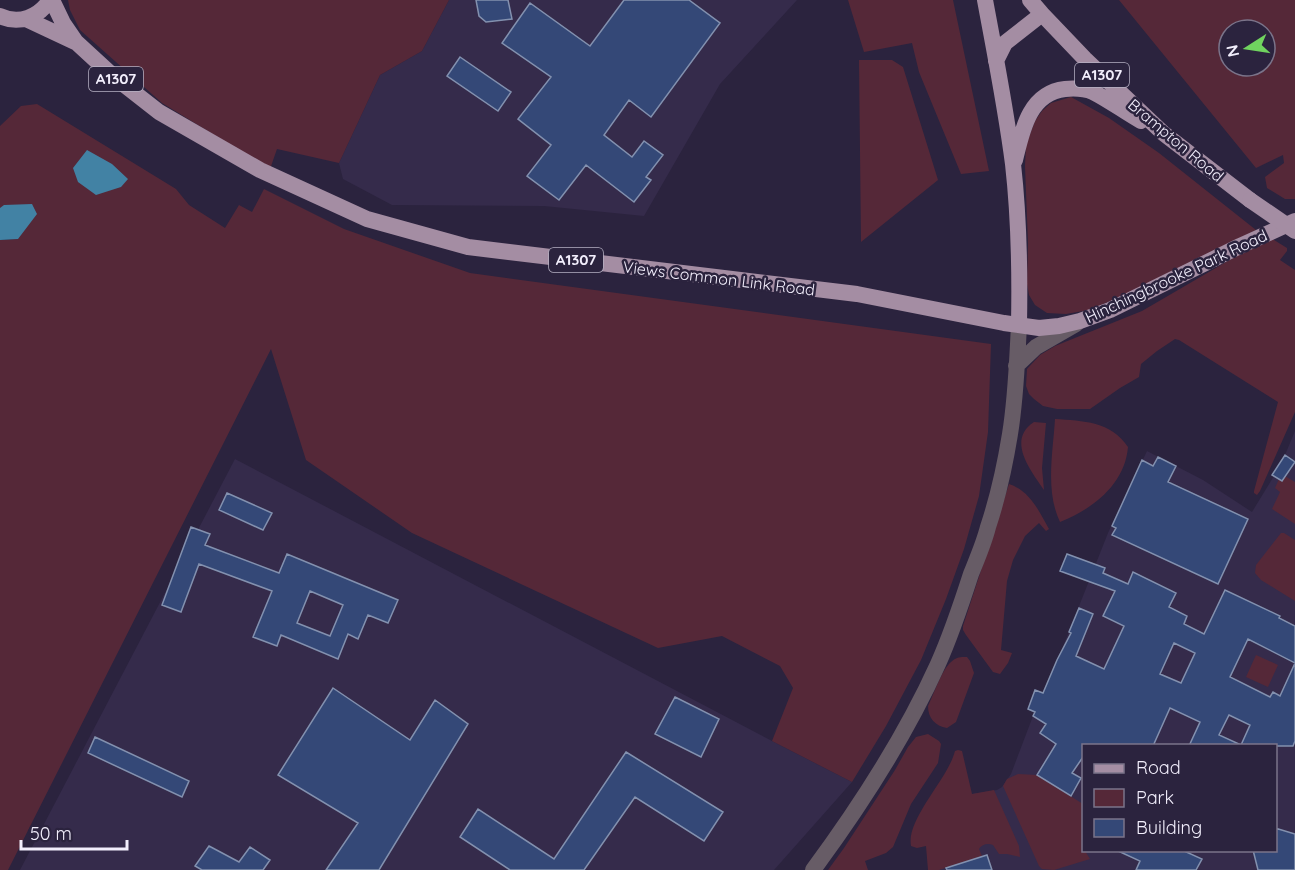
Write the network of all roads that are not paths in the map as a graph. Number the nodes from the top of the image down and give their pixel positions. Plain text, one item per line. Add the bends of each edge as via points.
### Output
1 (51, 0) edge
2 (985, 0) edge
3 (1030, 0) edge
4 (1042, 14) junction
5 (14, 18) edge
6 (0, 28) edge
7 (76, 42) junction
8 (996, 62) junction
9 (1162, 133) junction
10 (1013, 166) junction
11 (1295, 221) edge
12 (1295, 231) edge
13 (1080, 321) junction
14 (1019, 325) junction
15 (1016, 366) junction
16 (813, 870) edge

1 - 5 main road via 36,14
1 - 7 main road, Views Common Link Road / A1307
2 - 8 main road
3 - 4 main road, Brampton Road / A1307
4 - 8 main road via 1005,43
4 - 9 main road, Brampton Road / A1307
5 - 6 main road
5 - 7 main road, Views Common Link Road / A1307
7 - 14 main road, Views Common Link Road / A1307 via 159,112 260,170 368,219 468,248 857,294
8 - 10 main road
9 - 10 main road via 1091,92 1078,88 1060,90 1033,107
9 - 12 main road, Brampton Road / A1307, bridge
10 - 14 main road
11 - 13 main road, Hinchingbrooke Park Road / A1307
13 - 14 main road, Hinchingbrooke Park Road / A1307 via 1039,328
13 - 15 street via 1036,347
14 - 15 street
15 - 16 street via 1001,480 953,628 897,743

